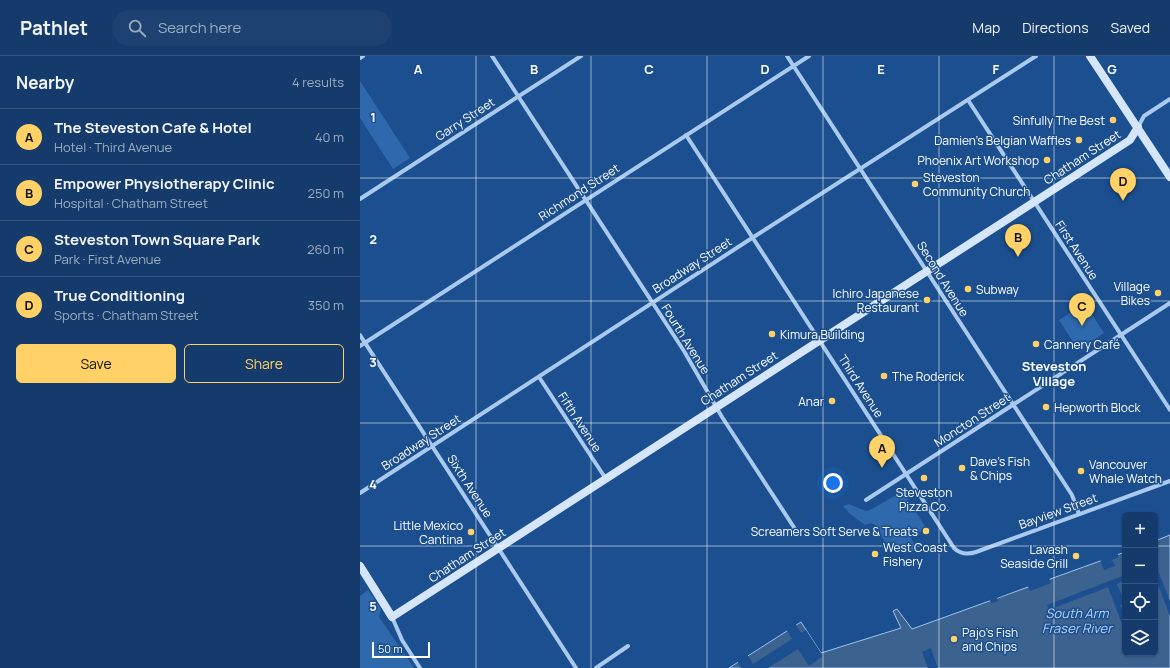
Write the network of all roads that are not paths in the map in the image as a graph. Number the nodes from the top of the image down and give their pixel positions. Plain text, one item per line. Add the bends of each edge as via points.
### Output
1 (363, 56) edge
2 (492, 56) edge
3 (581, 56) edge
4 (787, 56) edge
5 (809, 56) edge
6 (1036, 56) edge
7 (1090, 56) edge
8 (360, 58) edge
9 (794, 66) junction
10 (518, 97) junction
11 (1170, 99) edge
12 (968, 100) junction
13 (1138, 127) junction
14 (686, 136) junction
15 (860, 169) junction
16 (1170, 177) edge
17 (360, 199) edge
18 (585, 200) junction
19 (1034, 202) junction
20 (752, 238) junction
21 (926, 271) junction
22 (652, 303) junction
23 (1170, 304) edge
24 (360, 334) edge
25 (1122, 335) junction
26 (820, 340) junction
27 (365, 343) junction
28 (360, 346) edge
29 (539, 377) junction
30 (1013, 405) junction
31 (716, 407) junction
32 (1170, 410) edge
33 (433, 446) junction
34 (906, 474) junction
35 (606, 479) junction
36 (1170, 481) edge
37 (360, 493) edge
38 (866, 500) dead end
39 (1079, 514) junction
40 (797, 532) dead end
41 (954, 548) joint
42 (498, 549) junction
43 (360, 566) edge
44 (392, 617) junction
45 (628, 646) dead end
46 (420, 668) edge
47 (576, 668) edge
48 (596, 668) edge

1 - 8 street
2 - 10 street, Fourth Avenue
3 - 10 street, Garry Street
4 - 9 street, Second Avenue
5 - 9 street, Richmond Street
6 - 12 street, Broadway Street
7 - 13 street
9 - 14 street, Richmond Street
9 - 15 street, Second Avenue
10 - 17 street, Garry Street
10 - 18 street, Fourth Avenue
11 - 13 street, Chatham Street via 1144,116
12 - 15 street, Broadway Street
12 - 19 street, First Avenue
13 - 16 street
13 - 19 street, Chatham Street via 1130,140
14 - 18 street, Richmond Street
14 - 20 street, Third Avenue
15 - 20 street, Broadway Street
15 - 21 street, Second Avenue
18 - 22 street, Fourth Avenue
18 - 27 street, Richmond Street
19 - 21 street, Chatham Street
19 - 25 street, First Avenue
20 - 22 street, Broadway Street
20 - 26 street, Third Avenue
21 - 26 street, Chatham Street
21 - 30 street, Second Avenue
22 - 29 street, Broadway Street
22 - 31 street, Fourth Avenue via 684,351
23 - 25 street, Moncton Street
24 - 27 street, Sixth Avenue
25 - 30 street, Moncton Street
25 - 32 street, First Avenue
26 - 31 street, Chatham Street
26 - 34 street, Third Avenue
27 - 28 street, Richmond Street
27 - 33 street, Sixth Avenue
29 - 33 street, Broadway Street
29 - 35 street, Fifth Avenue
30 - 34 street, Moncton Street
30 - 39 street, Second Avenue via 1072,495
31 - 35 street, Chatham Street
31 - 40 street, Fourth Avenue
33 - 37 street, Broadway Street
33 - 42 street, Sixth Avenue
34 - 38 street, Moncton Street
34 - 41 street, Third Avenue
35 - 42 street, Chatham Street
36 - 39 street, Bayview Street
39 - 41 street, Bayview Street via 970,554 958,552
42 - 44 street, Chatham Street
42 - 47 street, Sixth Avenue
43 - 44 street
44 - 46 street via 402,640
45 - 48 street

